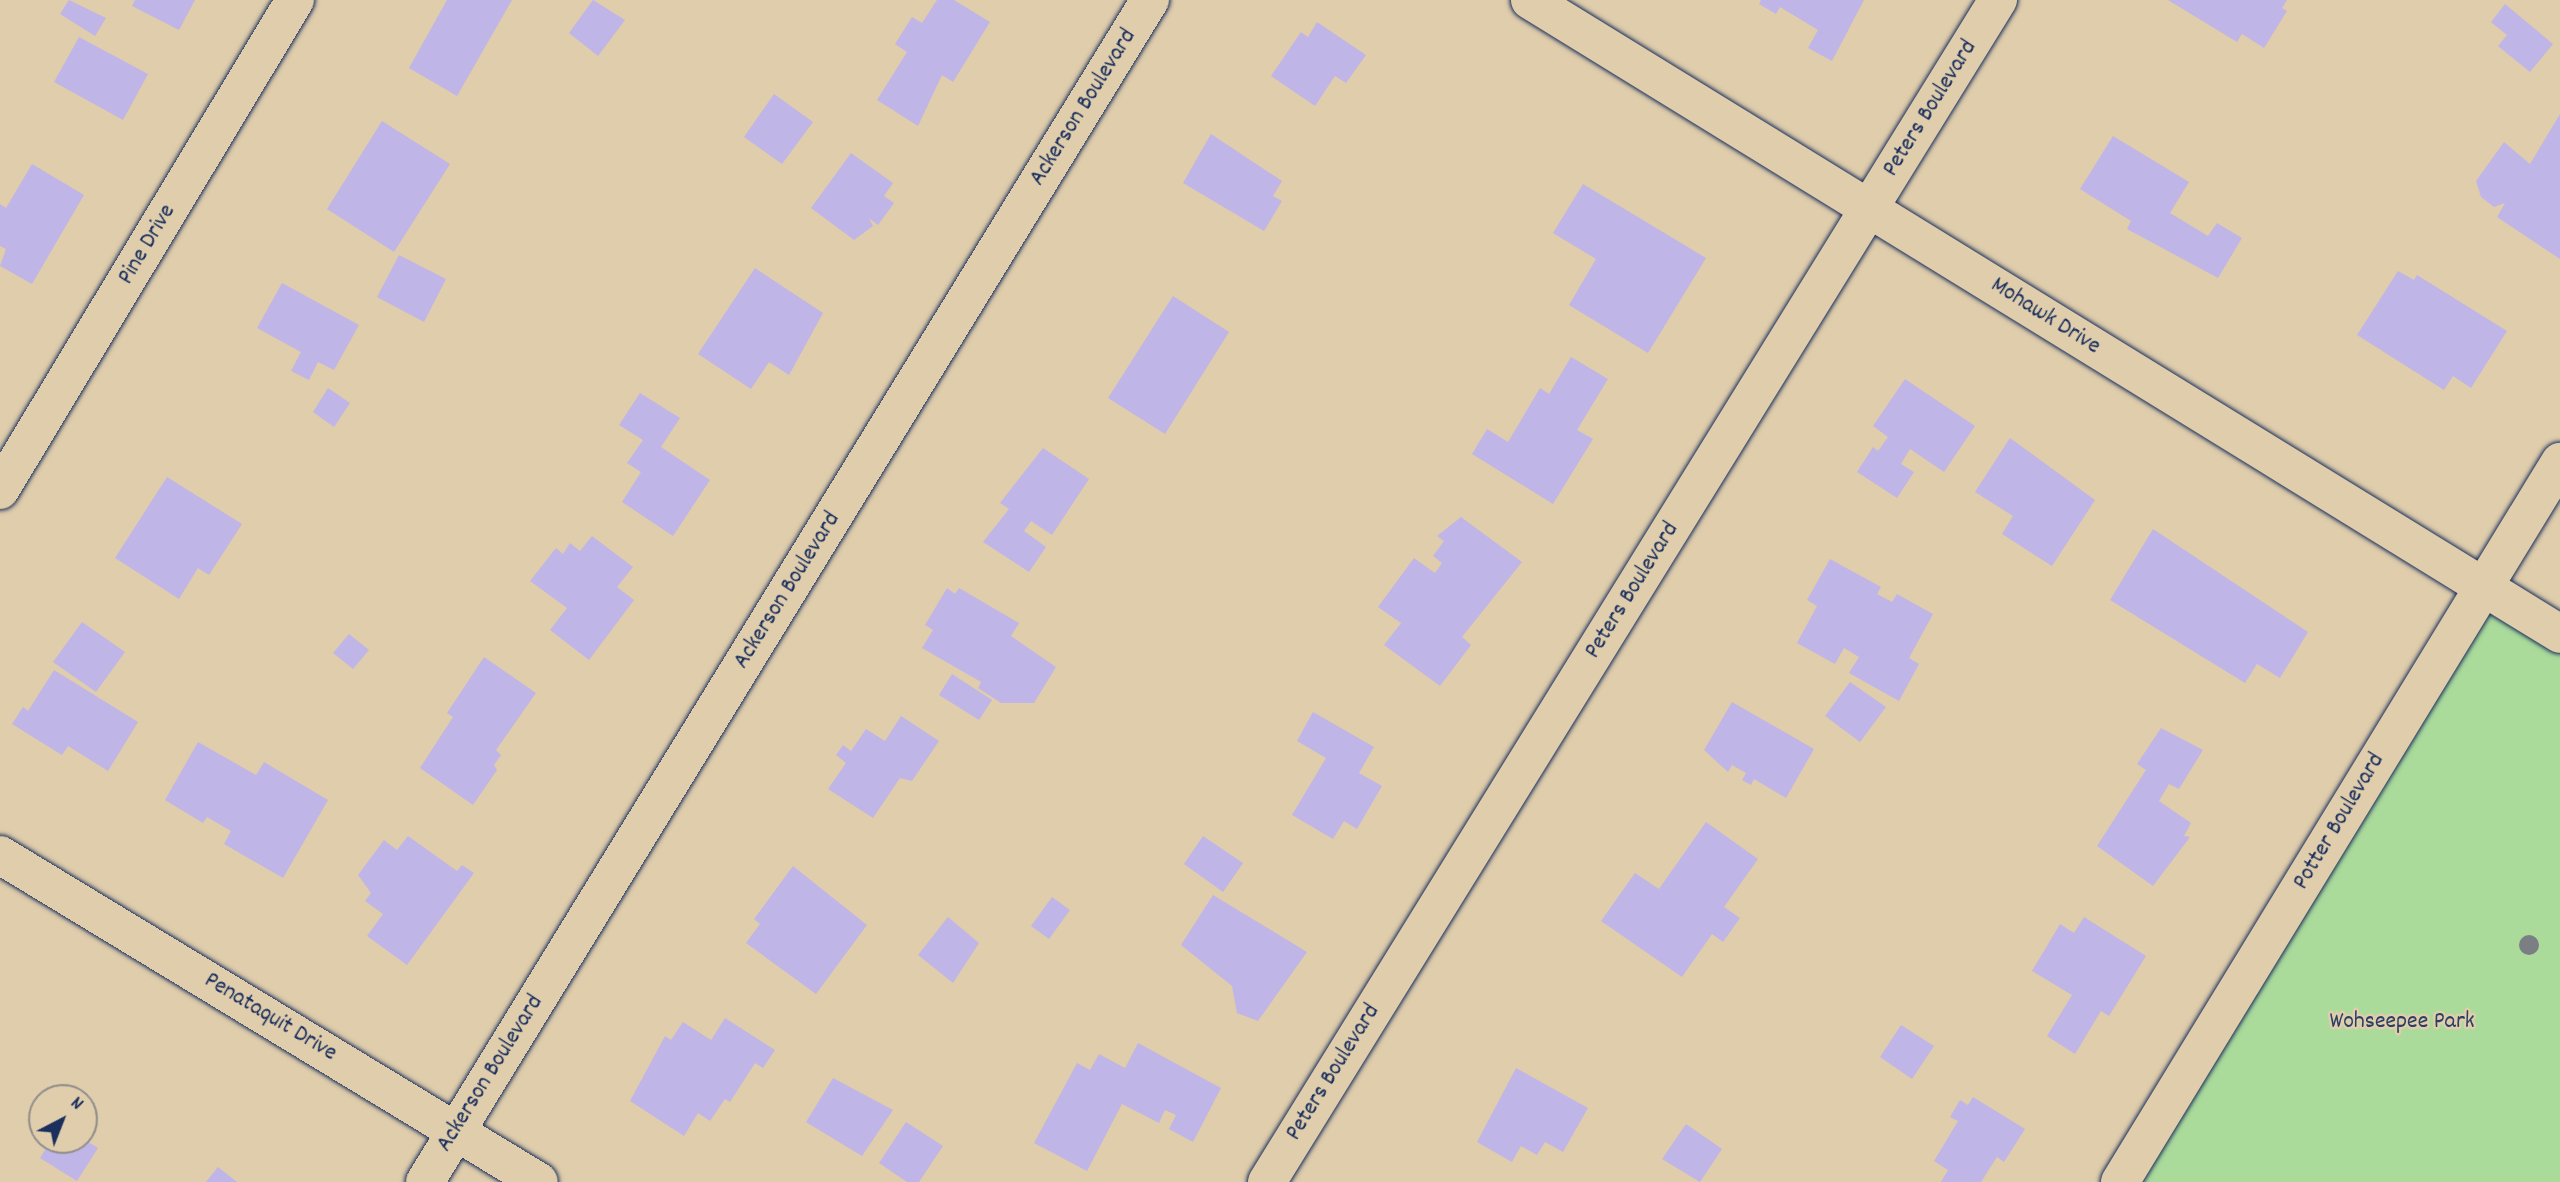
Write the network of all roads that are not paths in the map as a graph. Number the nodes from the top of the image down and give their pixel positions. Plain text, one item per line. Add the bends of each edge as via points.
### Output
1 (295, 0) edge
2 (1150, 0) edge
3 (1530, 0) edge
4 (1998, 0) edge
5 (1870, 208) junction
6 (2560, 462) edge
7 (0, 490) edge
8 (2483, 587) junction
9 (2560, 634) edge
10 (0, 855) edge
11 (456, 1131) junction
12 (425, 1182) edge
13 (539, 1182) edge
14 (1267, 1182) edge
15 (2120, 1182) edge

1 - 7 street, Pine Drive
2 - 11 street, Ackerson Boulevard
3 - 5 street, Mohawk Drive
4 - 5 street, Peters Boulevard
5 - 8 street, Mohawk Drive
5 - 14 street, Peters Boulevard
6 - 8 street, Potter Boulevard
8 - 9 street, Mohawk Drive
8 - 15 street, Potter Boulevard
10 - 11 street, Penataquit Drive
11 - 12 street, Ackerson Boulevard
11 - 13 street, Penataquit Drive

